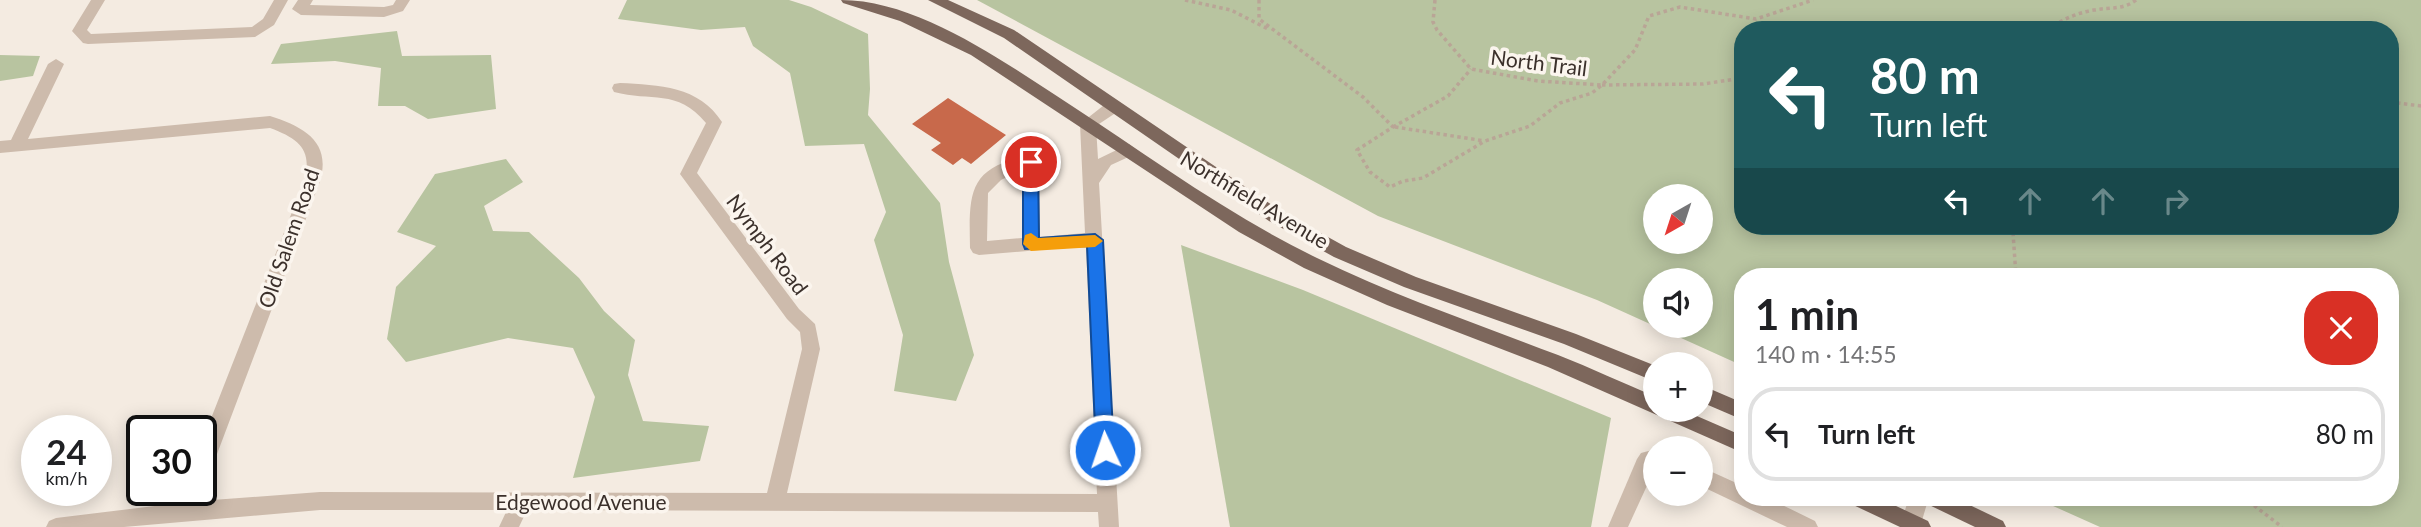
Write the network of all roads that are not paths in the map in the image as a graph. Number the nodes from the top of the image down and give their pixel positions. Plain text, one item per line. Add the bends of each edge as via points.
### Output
1 (98, 0) edge
2 (281, 0) edge
3 (306, 0) edge
4 (848, 0) edge
5 (934, 0) edge
6 (400, 4) edge
7 (55, 65) dead end
8 (620, 88) dead end
9 (1114, 106) junction
10 (1088, 124) junction
11 (8, 147) edge
12 (1129, 150) junction
13 (1092, 180) junction
14 (1095, 240) junction
15 (1031, 244) junction
16 (1643, 369) edge
17 (1713, 398) edge
18 (1643, 400) edge
19 (1734, 408) edge
20 (1691, 422) edge
21 (217, 428) edge
22 (1734, 441) edge
23 (1643, 467) edge
24 (1713, 482) edge
25 (1734, 491) edge
26 (521, 501) junction
27 (775, 502) junction
28 (1108, 503) junction
29 (187, 506) edge
30 (1765, 506) edge
31 (1875, 506) edge
32 (1917, 506) edge
33 (1951, 506) edge
34 (185, 512) junction
35 (121, 523) edge
36 (1914, 525) edge
37 (55, 527) edge
38 (509, 527) edge
39 (1109, 527) edge
40 (1618, 527) edge
41 (1808, 527) edge
42 (1996, 527) edge

1 - 2 street via 79,31 88,39 255,32 269,22
3 - 6 street via 299,9 384,12
4 - 10 main road, Northfield Avenue via 905,18 976,51
5 - 9 main road, Northfield Avenue via 1009,34
7 - 11 street
8 - 27 street, Nymph Road via 684,94 706,110 714,122 688,174 808,329 811,349
9 - 10 street
9 - 16 main road, Northfield Avenue via 1275,216 1340,252
10 - 12 main road, Northfield Avenue
10 - 13 street
11 - 21 street, Old Salem Road via 270,122 286,127 309,145 316,161 311,184
12 - 13 street via 1105,161
12 - 18 main road, Northfield Avenue via 1245,227 1310,263
13 - 14 street
14 - 15 street
14 - 28 street
15 - 15 street via 979,248 979,193 993,176 1031,162
17 - 19 main road
20 - 22 main road
23 - 40 street
24 - 25 street
26 - 27 street, Edgewood Avenue
26 - 34 street, Edgewood Avenue via 320,501
26 - 38 street
27 - 28 street, Edgewood Avenue
28 - 39 street
29 - 34 street
30 - 41 street
31 - 36 main road
32 - 36 street
33 - 42 main road
34 - 35 street, Edgewood Avenue
35 - 37 street, Edgewood Avenue

